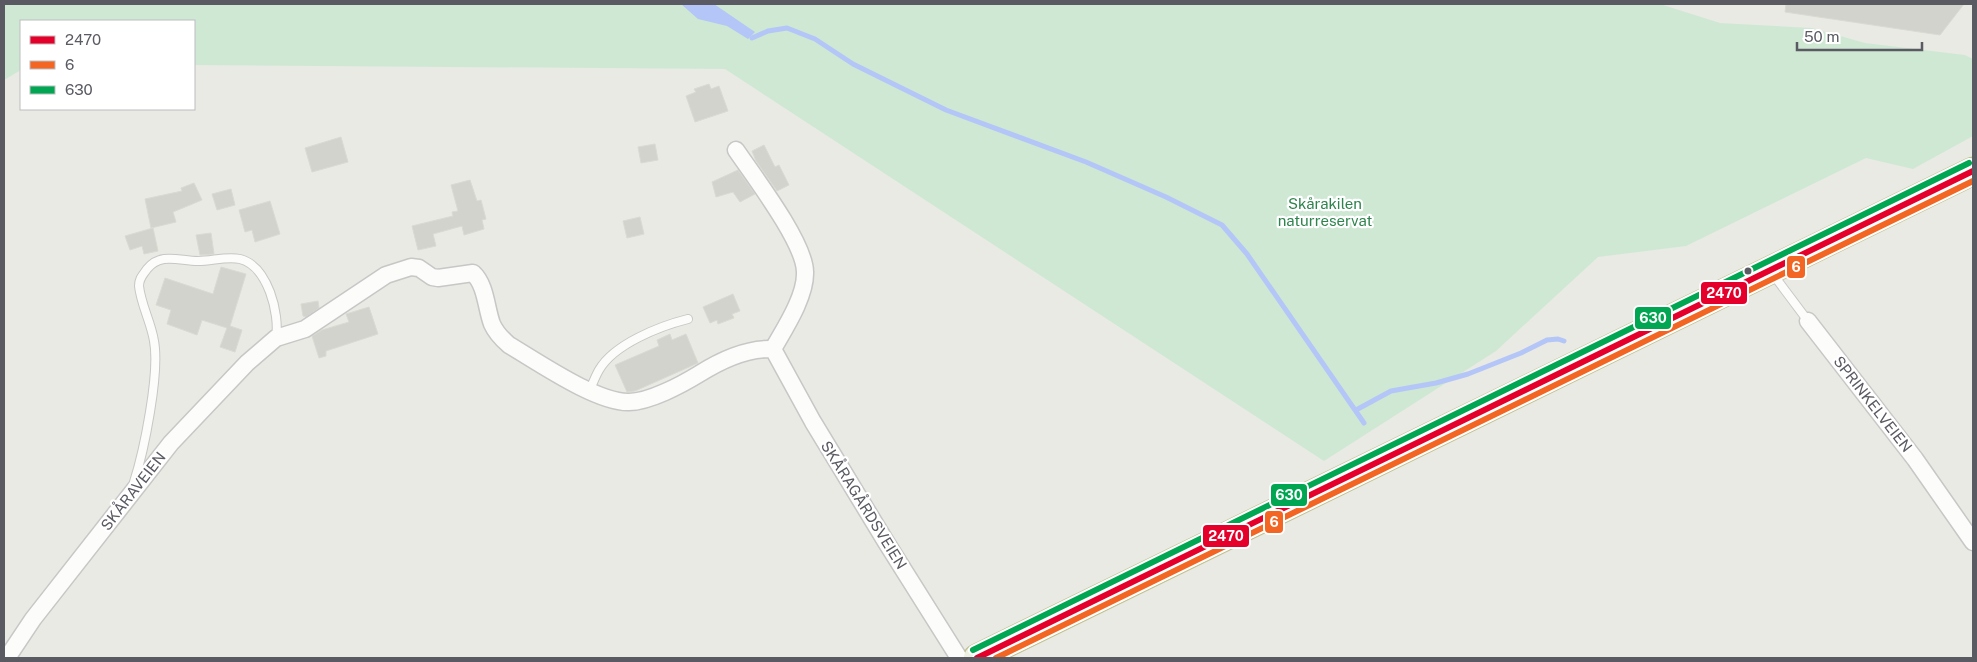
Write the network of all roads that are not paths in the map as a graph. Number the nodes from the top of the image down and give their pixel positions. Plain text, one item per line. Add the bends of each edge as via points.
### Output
1 (736, 150) dead end
2 (1973, 171) edge
3 (1770, 269) junction
4 (688, 319) dead end
5 (1808, 321) joint
6 (276, 338) junction
7 (774, 349) junction
8 (589, 392) junction
9 (130, 493) junction
10 (1973, 542) edge
11 (7, 658) edge
12 (959, 658) edge
13 (977, 658) edge

1 - 7 street via 785,223 805,272 799,303
2 - 3 highway
3 - 5 lane, SPRINKELVEIEN
3 - 13 highway
4 - 8 lane via 666,325 618,350 599,370
5 - 10 street, SPRINKELVEIEN via 1915,459
6 - 8 street via 305,329 386,276 411,268 419,268 438,278 473,273 481,285 493,326 502,339
6 - 9 street, SKÅRAVEIEN via 247,363 171,443
6 - 9 lane via 278,327 269,290 255,267 240,259 164,259 156,261 139,279 156,354 139,467
7 - 8 street via 750,351 731,358 639,402 627,403
7 - 12 street, SKÅRAGÅRDSVEIEN via 818,430
9 - 11 street, SKÅRAVEIEN

